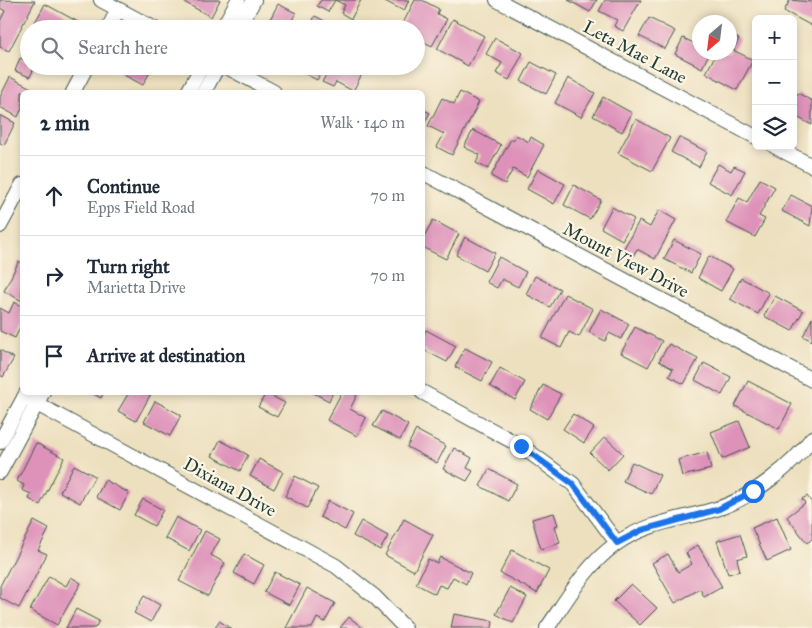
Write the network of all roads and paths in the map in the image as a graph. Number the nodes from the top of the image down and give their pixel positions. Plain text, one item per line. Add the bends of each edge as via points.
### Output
1 (101, 0) edge
2 (238, 0) edge
3 (254, 0) edge
4 (497, 0) edge
5 (118, 9) junction
6 (112, 20) edge
7 (138, 20) edge
8 (227, 20) edge
9 (243, 20) edge
10 (82, 75) edge
11 (197, 75) edge
12 (213, 75) edge
13 (242, 75) edge
14 (74, 90) edge
15 (189, 90) edge
16 (205, 90) edge
17 (270, 90) edge
18 (752, 135) edge
19 (782, 150) edge
20 (812, 166) edge
21 (425, 174) edge
22 (20, 189) edge
23 (0, 226) edge
24 (812, 380) edge
25 (425, 394) edge
26 (25, 395) edge
27 (40, 398) edge
28 (812, 438) edge
29 (0, 442) edge
30 (0, 472) edge
31 (617, 543) junction
32 (405, 628) edge
33 (547, 628) edge

1 - 5 street
2 - 8 street
3 - 9 street
4 - 18 street, Leta Mae Lane
5 - 6 street
5 - 7 street
10 - 14 street
11 - 15 street
12 - 16 street
13 - 17 street
19 - 20 street
21 - 24 street, Mount View Drive
22 - 23 street
25 - 31 street via 521,446 573,484
26 - 27 street, Dixiana Drive
26 - 29 street
27 - 30 street
27 - 32 street, Dixiana Drive via 336,566 375,597
28 - 31 street via 786,468 753,491 719,509 642,530
31 - 33 street via 592,563

